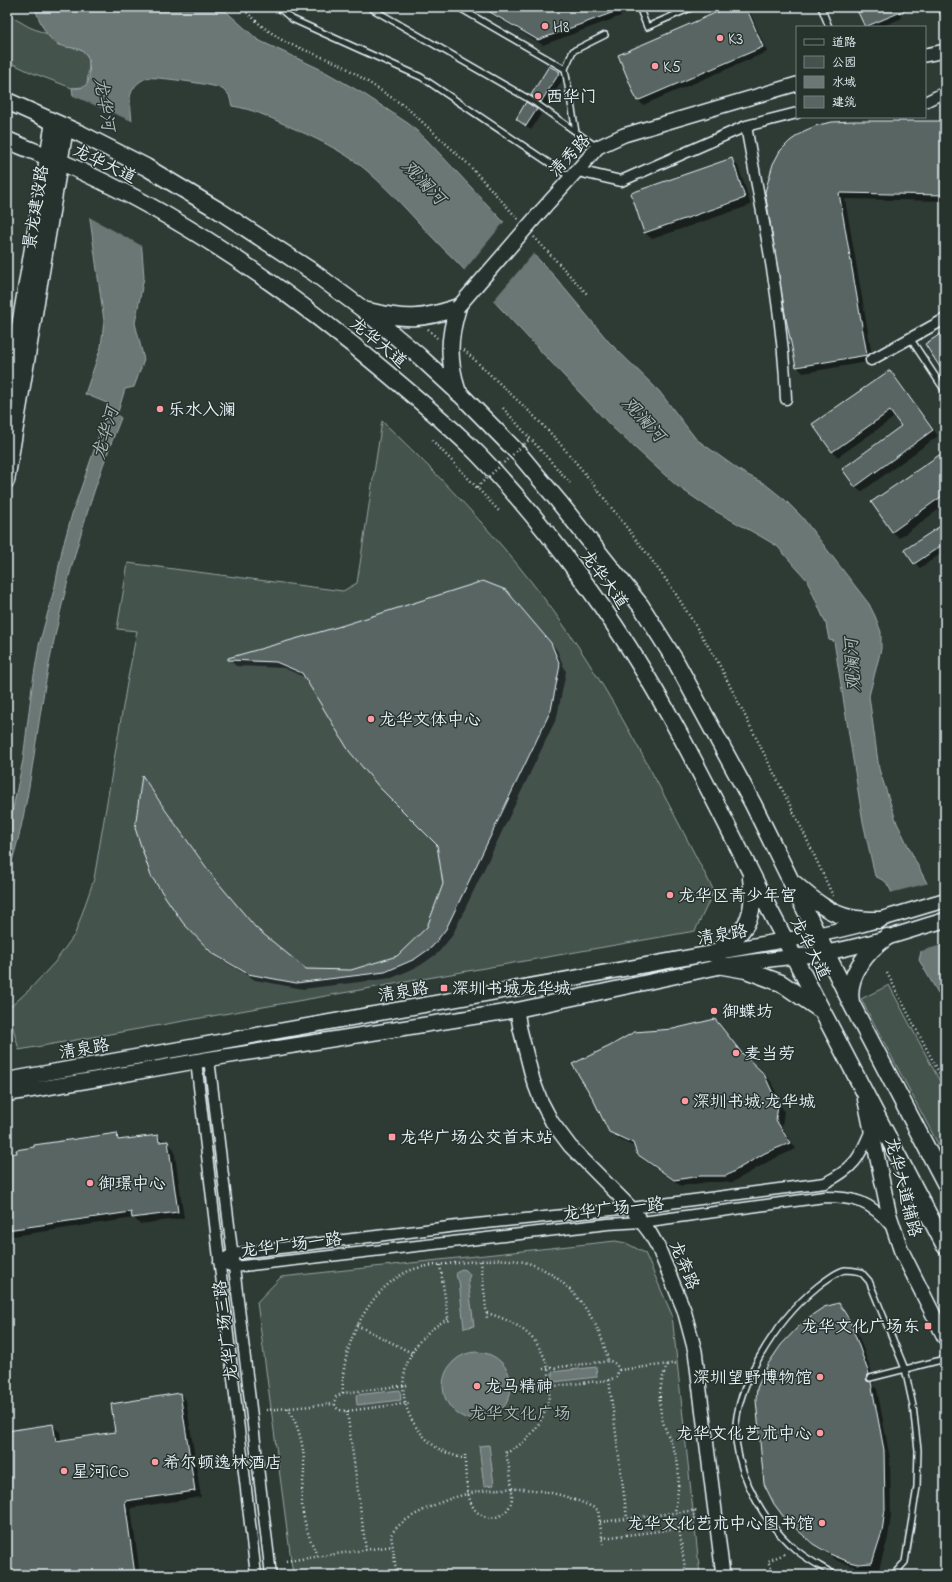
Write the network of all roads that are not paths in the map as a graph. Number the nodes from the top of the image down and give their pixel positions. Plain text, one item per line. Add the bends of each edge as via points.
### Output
1 (278, 7) edge
2 (369, 7) edge
3 (458, 7) edge
4 (639, 7) edge
5 (693, 7) edge
6 (821, 7) edge
7 (941, 7) edge
8 (944, 14) edge
9 (830, 26) edge
10 (605, 35) dead end
11 (945, 51) edge
12 (926, 54) edge
13 (565, 69) junction
14 (796, 84) edge
15 (945, 92) edge
16 (7, 101) edge
17 (926, 102) edge
18 (796, 113) edge
19 (60, 125) junction
20 (746, 126) junction
21 (576, 132) junction
22 (7, 140) edge
23 (598, 147) junction
24 (54, 159) junction
25 (575, 175) junction
26 (458, 307) junction
27 (364, 310) junction
28 (945, 318) edge
29 (910, 338) junction
30 (871, 360) dead end
31 (945, 391) edge
32 (458, 394) junction
33 (7, 398) edge
34 (786, 399) dead end
35 (7, 481) edge
36 (750, 871) junction
37 (790, 880) junction
38 (945, 900) edge
39 (879, 920) junction
40 (945, 920) edge
41 (817, 936) junction
42 (887, 937) junction
43 (785, 940) junction
44 (825, 952) junction
45 (794, 957) junction
46 (718, 960) junction
47 (852, 1005) junction
48 (517, 1010) junction
49 (822, 1011) junction
50 (203, 1060) junction
51 (7, 1080) edge
52 (863, 1090) junction
53 (7, 1094) edge
54 (871, 1130) junction
55 (945, 1183) edge
56 (631, 1208) junction
57 (642, 1222) junction
58 (894, 1229) junction
59 (945, 1246) edge
60 (232, 1254) junction
61 (219, 1262) junction
62 (234, 1267) junction
63 (945, 1338) edge
64 (945, 1359) edge
65 (905, 1369) junction
66 (870, 1378) dead end
67 (256, 1575) edge
68 (271, 1575) edge
69 (723, 1575) edge
70 (835, 1575) edge
71 (893, 1575) edge

1 - 25 lane via 292,19 421,77
2 - 21 lane via 534,102
3 - 13 lane
4 - 5 lane via 647,27
6 - 9 lane
7 - 8 lane
10 - 13 lane via 573,51
11 - 12 street
13 - 21 lane
14 - 23 street, 清秀路 via 624,135
15 - 17 street
16 - 19 main road, 龙华大道
18 - 20 street
19 - 24 main road, 景龙建设路
19 - 27 main road, 龙华大道 via 181,187 289,256
20 - 25 street via 621,181
20 - 34 street via 774,285 785,369
21 - 23 lane
22 - 24 main road, 龙华大道
23 - 25 street, 清秀路
24 - 33 main road, 景龙建设路
24 - 35 main road, 景龙建设路
24 - 36 main road, 龙华大道 via 126,193 216,244 258,273 358,349 478,455 544,529 612,621 674,724
25 - 26 street, 清秀路, bridge
26 - 27 main road via 430,316 409,318
26 - 32 main road via 452,329 450,353
27 - 32 main road, 龙华大道 via 419,356
28 - 29 street
29 - 30 street
29 - 31 lane
32 - 37 main road, 龙华大道 via 520,455 641,606 702,708
36 - 43 main road, 龙华大道
36 - 46 main road via 752,906 748,923
37 - 39 main road via 818,904 832,912 852,918
37 - 41 main road, 龙华大道
38 - 39 main road, 清泉路
39 - 41 main road, 清泉路
40 - 42 main road, 清泉路
41 - 43 main road, 清泉路
41 - 44 main road, 龙华大道
42 - 44 main road, 清泉路
42 - 47 main road via 858,968 851,986
43 - 45 main road, 龙华大道
43 - 46 main road, 清泉路
44 - 45 main road, 清泉路
44 - 47 main road, 龙华大道
45 - 46 main road, 清泉路
45 - 49 main road, 龙华大道
46 - 48 main road, 清泉路
46 - 49 main road via 781,983
46 - 51 main road, 清泉路
47 - 55 main road, 龙华大道
48 - 50 main road, 清泉路
48 - 56 street, 龙奔路 via 533,1080 552,1122 570,1146
49 - 52 main road, 龙华大道
50 - 53 main road, 清泉路
50 - 60 street, 龙华广场三路
50 - 61 street, 龙华广场三路
52 - 54 main road, 龙华大道辅路
52 - 59 main road, 龙华大道
54 - 56 street, 龙华广场一路 via 855,1163 825,1183
54 - 58 main road, 龙华大道辅路
56 - 57 street, 龙奔路
56 - 60 street, 龙华广场一路
57 - 58 street, 龙华广场一路 via 807,1199 843,1198 871,1206
57 - 62 street, 龙华广场一路
57 - 69 street, 龙奔路 via 658,1247 692,1335
58 - 63 main road, 龙华大道辅路 via 901,1250
60 - 61 street, 龙华广场一路
60 - 62 street, 龙华广场三路
61 - 62 street, 龙华广场一路
61 - 67 street, 龙华广场三路
62 - 68 street, 龙华广场三路
64 - 65 lane
65 - 66 lane
65 - 70 lane via 869,1281 861,1272 844,1270 825,1280 790,1313 761,1352 737,1412 736,1440 742,1470 756,1501 772,1525 796,1550
65 - 71 lane via 913,1406 918,1450 917,1487 905,1562

